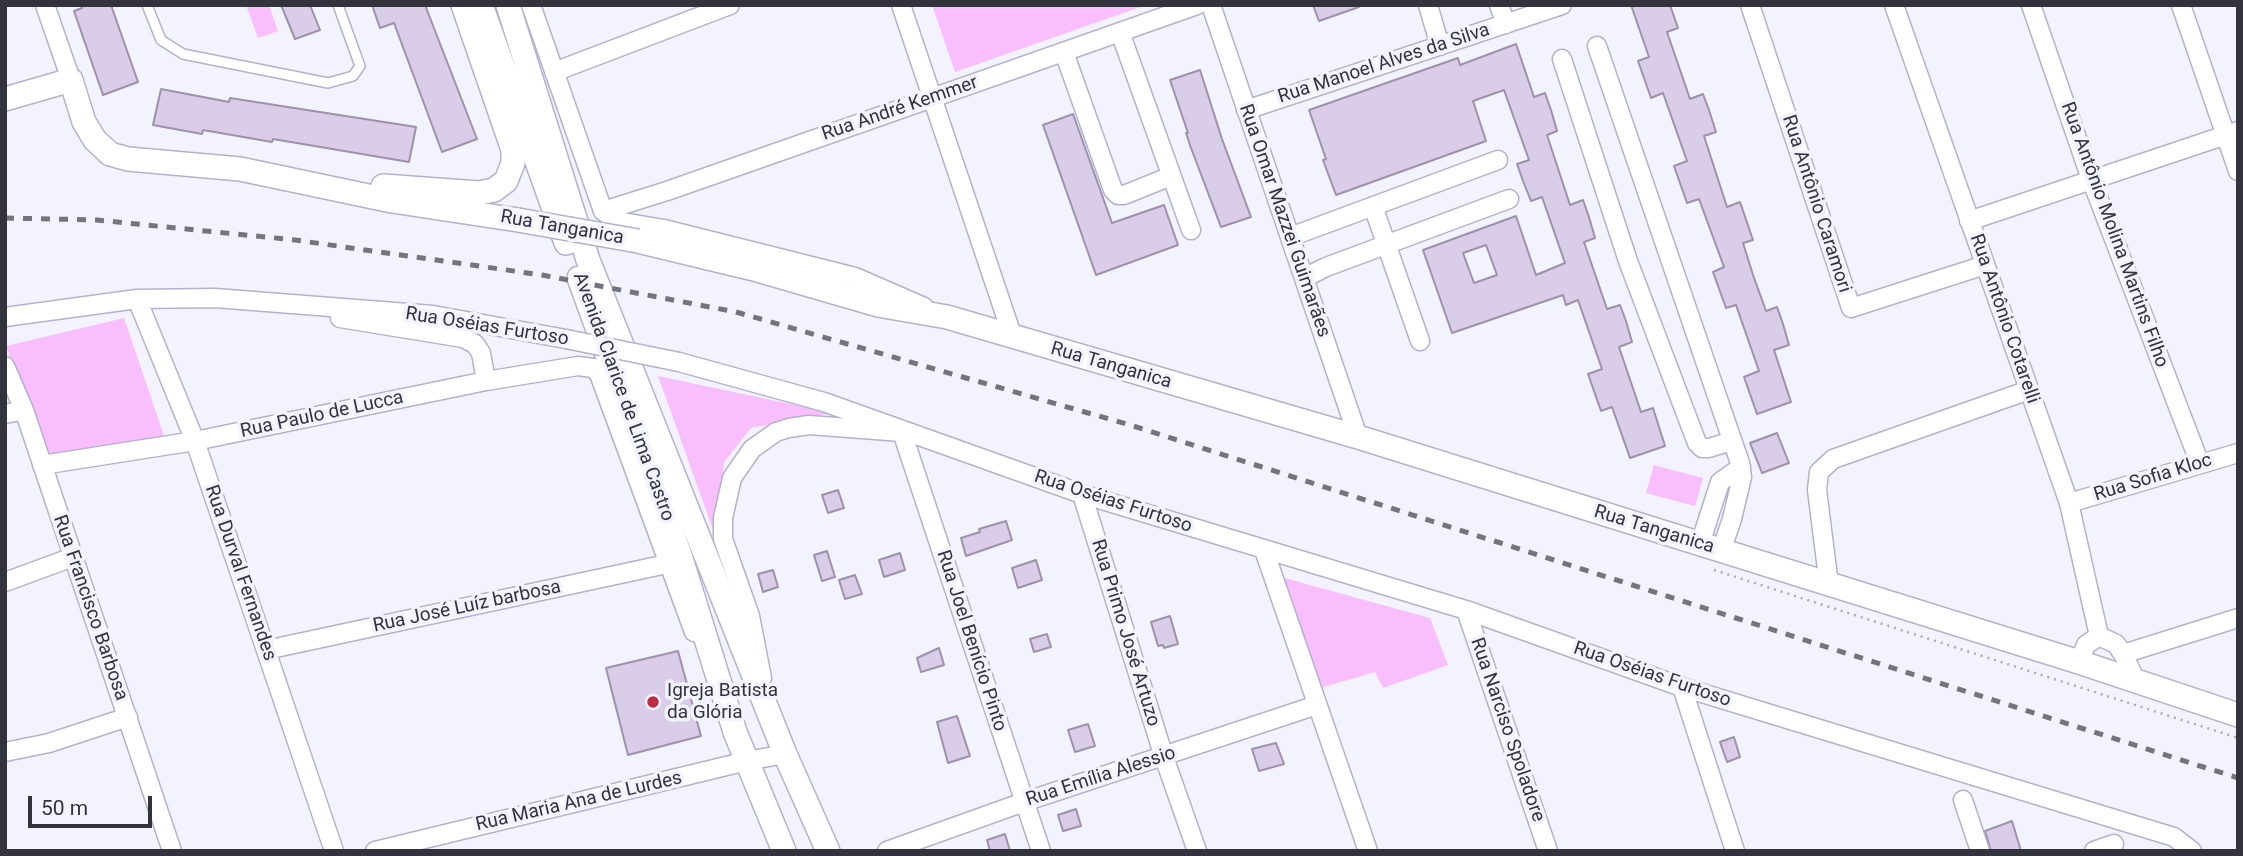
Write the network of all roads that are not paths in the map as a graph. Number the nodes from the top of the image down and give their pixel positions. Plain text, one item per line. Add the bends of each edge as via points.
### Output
1 (45, 5) edge
2 (148, 5) edge
3 (338, 5) edge
4 (463, 5) edge
5 (481, 5) edge
6 (508, 5) edge
7 (531, 5) edge
8 (730, 5) edge
9 (901, 5) edge
10 (1197, 5) edge
11 (1210, 5) edge
12 (1428, 5) edge
13 (1499, 5) edge
14 (1562, 5) edge
15 (1750, 5) edge
16 (1894, 5) edge
17 (2031, 5) edge
18 (2181, 5) edge
19 (1506, 24) junction
20 (1119, 32) junction
21 (1440, 46) junction
22 (1597, 46) dead end
23 (1064, 52) junction
24 (1562, 59) dead end
25 (554, 72) junction
26 (71, 80) junction
27 (933, 97) junction
28 (5, 99) edge
29 (1246, 110) junction
30 (2231, 133) edge
31 (1498, 160) dead end
32 (240, 169) junction
33 (2238, 172) edge
34 (1171, 176) junction
35 (2091, 179) junction
36 (667, 191) junction
37 (1509, 199) dead end
38 (1373, 206) junction
39 (603, 211) junction
40 (1969, 222) junction
41 (664, 229) junction
42 (1191, 230) dead end
43 (1290, 237) junction
44 (1387, 246) junction
45 (1985, 265) junction
46 (1304, 278) junction
47 (215, 298) junction
48 (137, 299) junction
49 (5, 317) edge
50 (947, 317) junction
51 (1013, 338) junction
52 (1420, 341) dead end
53 (5, 366) edge
54 (486, 381) junction
55 (2029, 390) junction
56 (24, 410) junction
57 (5, 414) edge
58 (902, 432) junction
59 (1358, 437) junction
60 (195, 441) junction
61 (1732, 441) junction
62 (2238, 453) edge
63 (2200, 464) junction
64 (43, 466) junction
65 (1082, 494) junction
66 (2069, 503) junction
67 (1711, 547) junction
68 (1264, 550) junction
69 (682, 553) junction
70 (73, 557) junction
71 (5, 582) edge
72 (1829, 585) junction
73 (1466, 610) junction
74 (2238, 618) edge
75 (2099, 636) junction
76 (266, 650) junction
77 (2123, 654) junction
78 (2079, 662) junction
79 (2136, 681) junction
80 (1682, 687) junction
81 (766, 705) junction
82 (1317, 705) junction
83 (2238, 715) edge
84 (128, 717) junction
85 (5, 752) edge
86 (785, 754) junction
87 (1164, 757) junction
88 (747, 761) junction
89 (1963, 800) dead end
90 (1024, 802) junction
91 (2114, 844) dead end
92 (172, 851) edge
93 (334, 851) edge
94 (374, 851) edge
95 (784, 851) edge
96 (828, 851) edge
97 (887, 851) edge
98 (1041, 851) edge
99 (1197, 851) edge
100 (1368, 851) edge
101 (1548, 851) edge
102 (1735, 851) edge
103 (1980, 851) edge
104 (2094, 851) edge
105 (2192, 851) edge

1 - 26 street
2 - 3 lane via 161,40 183,54 328,83 354,76 360,66
4 - 32 street via 513,150 506,181 494,190 479,193 376,185
5 - 69 street, Avenida Clarice de Lima Castro
6 - 69 street, Avenida Clarice de Lima Castro
7 - 25 street
8 - 25 street
9 - 27 street
10 - 20 street, Rua André Kemmer
11 - 29 street, Rua Omar Mazzei Guimarães
12 - 21 street
13 - 19 street
14 - 19 street, Rua Manoel Alves da Silva
15 - 45 street, Rua Antônio Caramori via 1851,308
16 - 40 street, Rua Antônio Cotarelli
17 - 35 street, Rua Antônio Molina Martins Filho
18 - 30 street
19 - 21 street, Rua Manoel Alves da Silva
20 - 23 street, Rua André Kemmer
20 - 34 street
21 - 29 street, Rua Manoel Alves da Silva
22 - 61 street
23 - 27 street, Rua André Kemmer
23 - 34 street via 1112,190 1124,195
24 - 61 street via 1628,261 1697,443 1709,448
25 - 39 street
26 - 28 street
26 - 32 street, Rua Tanganica via 84,122 110,154
27 - 36 street, Rua André Kemmer
27 - 51 street
29 - 43 street, Rua Omar Mazzei Guimarães
30 - 33 street
30 - 35 street
31 - 38 street
32 - 50 street, Rua Tanganica, bridge via 392,201 638,241 878,305
34 - 42 street
35 - 40 street
35 - 63 street, Rua Antônio Molina Martins Filho
36 - 39 street, Rua André Kemmer
36 - 41 street via 658,205
37 - 44 street
38 - 43 street
38 - 44 street
39 - 41 street via 617,221
40 - 45 street, Rua Antônio Cotarelli
41 - 50 street via 855,277
43 - 46 street, Rua Omar Mazzei Guimarães
44 - 46 street
44 - 52 street
45 - 55 street, Rua Antônio Cotarelli
46 - 59 street, Rua Omar Mazzei Guimarães
47 - 48 street, Rua Oséias Furtoso
47 - 54 street via 463,338 481,353
47 - 58 street, Rua Oséias Furtoso, bridge via 433,315 566,339 679,362 824,402
48 - 49 street, Rua Oséias Furtoso
48 - 60 street, Rua Durval Fernandes
50 - 51 street, Rua Tanganica
51 - 59 street, Rua Tanganica
53 - 56 street, Rua Francisco Barbosa
54 - 60 street, Rua Paulo de Lucca
54 - 69 street, Rua Paulo de Lucca via 578,366 593,368
55 - 66 street, Rua Antônio Cotarelli
55 - 72 street via 1832,458 1819,472 1817,490
56 - 57 street
56 - 64 street, Rua Francisco Barbosa
58 - 65 street, Rua Oséias Furtoso
58 - 81 street via 809,425 789,428 752,449 732,478 723,539 750,616
58 - 90 street, Rua Joel Benício Pinto
59 - 67 street, Rua Tanganica
60 - 64 street, Rua Paulo de Lucca
60 - 76 street, Rua Durval Fernandes
61 - 67 street via 1742,477 1732,519
62 - 63 street, Rua Sofia Kloc
63 - 66 street, Rua Sofia Kloc
64 - 70 street, Rua Francisco Barbosa
65 - 68 street, Rua Oséias Furtoso
65 - 87 street, Rua Primo José Artuzo
66 - 75 street, Rua Antônio Cotarelli
67 - 72 street, Rua Tanganica
68 - 73 street, Rua Oséias Furtoso
68 - 82 street
69 - 76 street, Rua José Luíz barbosa
69 - 81 street
69 - 88 street
70 - 71 street
70 - 84 street, Rua Francisco Barbosa
72 - 78 street, Rua Tanganica
73 - 80 street, Rua Oséias Furtoso
73 - 101 street, Rua Narciso Spoladore
74 - 77 street
75 - 77 street via 2116,644
75 - 78 street via 2086,645
76 - 93 street, Rua Durval Fernandes
77 - 79 street
78 - 79 street, Rua Tanganica
79 - 83 street, Rua Tanganica
80 - 102 street
80 - 105 street, Rua Oséias Furtoso via 2174,837
81 - 86 street
82 - 87 street, Rua Emília Alessio
82 - 100 street
84 - 85 street
84 - 92 street, Rua Francisco Barbosa
86 - 88 street, Rua Maria Ana de Lurdes
86 - 96 street
87 - 90 street, Rua Emília Alessio
87 - 99 street, Rua Primo José Artuzo
88 - 94 street, Rua Maria Ana de Lurdes
88 - 95 street
89 - 103 street
90 - 97 street, Rua Emília Alessio
90 - 98 street, Rua Joel Benício Pinto
91 - 104 street

